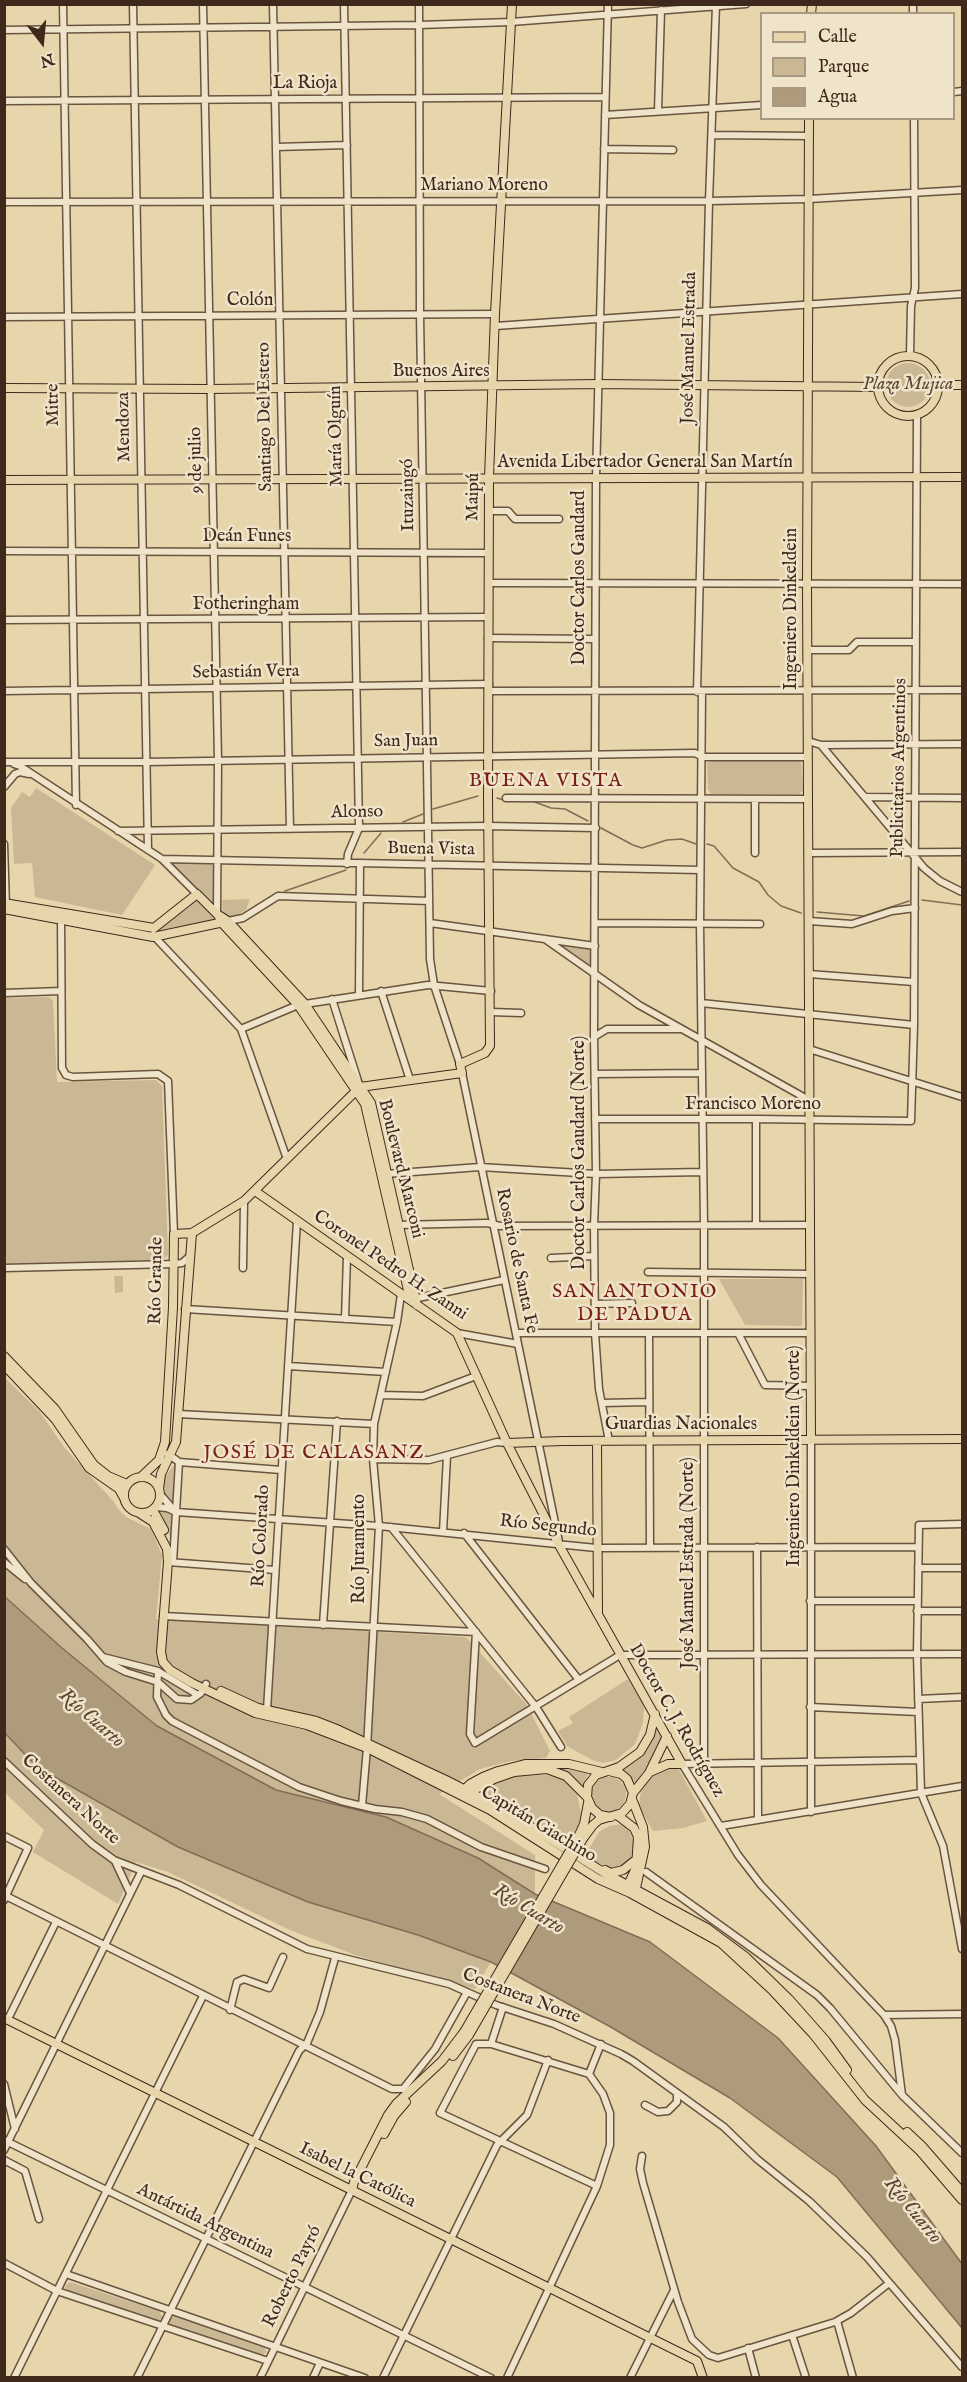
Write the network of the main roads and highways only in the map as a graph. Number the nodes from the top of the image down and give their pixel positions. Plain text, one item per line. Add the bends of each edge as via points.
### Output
1 (512, 4) edge
2 (809, 120) edge
3 (939, 385) junction
4 (963, 385) edge
5 (809, 386) junction
6 (492, 387) junction
7 (877, 387) junction
8 (4, 388) edge
9 (807, 477) junction
10 (963, 477) edge
11 (489, 478) junction
12 (4, 480) edge
13 (5, 906) edge
14 (225, 922) junction
15 (153, 933) junction
16 (460, 1064) joint
17 (358, 1089) junction
18 (809, 1100) joint
19 (255, 1191) junction
20 (192, 1233) junction
21 (414, 1301) junction
22 (457, 1333) joint
23 (4, 1356) edge
24 (4, 1365) edge
25 (963, 1439) edge
26 (811, 1440) junction
27 (597, 1441) junction
28 (507, 1443) junction
29 (141, 1477) junction
30 (128, 1484) junction
31 (160, 1492) junction
32 (124, 1498) junction
33 (155, 1508) junction
34 (139, 1513) junction
35 (171, 1562) junction
36 (598, 1614) junction
37 (165, 1616) junction
38 (203, 1690) junction
39 (655, 1714) junction
40 (667, 1736) junction
41 (367, 1745) junction
42 (604, 1771) junction
43 (649, 1773) junction
44 (464, 1793) junction
45 (632, 1796) junction
46 (588, 1800) junction
47 (614, 1816) junction
48 (582, 1836) junction
49 (638, 1858) junction
50 (585, 1862) junction
51 (631, 1889) junction
52 (6, 2019) edge
53 (352, 2190) junction
54 (963, 2192) edge
55 (963, 2200) edge
56 (703, 2378) edge

1 - 6 main road, Maipú
2 - 5 main road, Ingeniero Dinkeldein
3 - 4 main road
3 - 7 main road via 933,403 909,416 894,413 882,402
3 - 7 main road via 933,368 910,355 900,356 883,368
5 - 6 main road, Buenos Aires
5 - 7 main road, Buenos Aires
5 - 9 main road, Ingeniero Dinkeldein
6 - 8 main road, Buenos Aires
6 - 11 main road, Maipú
9 - 10 main road, Avenida Libertador General San Martín
9 - 11 main road, Avenida Libertador General San Martín
9 - 18 main road, Ingeniero Dinkeldein
11 - 12 main road, Avenida Libertador General San Martín
11 - 16 main road, Maipú via 491,1012 489,1050
13 - 15 main road
14 - 15 main road
14 - 15 main road, Boulevard Marconi via 197,894
14 - 17 main road, Boulevard Marconi via 302,1004
16 - 17 main road, Rosario de Santa Fe via 462,1073
17 - 19 main road
17 - 21 main road, Boulevard Marconi via 371,1103
18 - 26 main road, Ingeniero Dinkeldein (Norte)
19 - 20 main road
19 - 21 main road, Coronel Pedro H. Zanni
20 - 29 main road, Río Grande via 174,1234 164,1451
20 - 31 main road, Río Grande via 176,1442 161,1474
21 - 22 main road, Coronel Pedro H. Zanni
22 - 28 main road, Doctor C. J. Rodríguez
23 - 30 main road via 51,1404 94,1465
24 - 32 main road via 55,1419 89,1468 116,1486
25 - 26 main road, Guardias Nacionales
26 - 27 main road, Guardias Nacionales
27 - 28 main road, Guardias Nacionales
27 - 36 main road
28 - 36 main road, Doctor C. J. Rodríguez
29 - 30 main road
29 - 31 main road via 152,1480
30 - 32 main road
31 - 33 main road
32 - 34 main road via 129,1509
33 - 34 main road
33 - 35 main road via 169,1540
34 - 35 main road via 158,1528
35 - 37 main road
36 - 39 main road, Doctor C. J. Rodríguez
37 - 38 main road, Capitán Giachino via 169,1662
37 - 38 main road, Capitán Giachino via 161,1652 165,1666
38 - 41 main road, Capitán Giachino via 255,1713
38 - 41 main road, Capitán Giachino via 316,1721
39 - 40 main road, Doctor C. J. Rodríguez
39 - 42 main road via 651,1735 640,1752 630,1761
40 - 43 main road
40 - 43 main road, Doctor C. J. Rodríguez via 682,1764 669,1764
41 - 44 main road, Capitán Giachino
42 - 44 main road via 569,1764 525,1764 470,1784
42 - 45 main road via 614,1771 627,1779
42 - 46 main road via 588,1785
43 - 45 main road
44 - 46 main road via 514,1772 547,1769 566,1776
44 - 50 main road, Capitán Giachino via 501,1808
44 - 51 main road, Capitán Giachino via 590,1874
45 - 47 main road via 627,1809
45 - 51 main road via 643,1827 645,1847
46 - 47 main road via 596,1812
46 - 48 main road
47 - 48 main road via 593,1825
47 - 49 main road via 634,1828
48 - 53 main road, Roberto Payró, bridge via 467,2033 446,2065 400,2107
49 - 50 main road via 618,1872
49 - 51 main road
50 - 51 main road, Capitán Giachino
51 - 54 main road via 726,1941 763,1973 826,2041 862,2090 923,2147
51 - 55 main road, Capitán Giachino via 721,1943 772,1990 865,2100 919,2150
52 - 53 main road, Isabel la Católica
53 - 56 main road, Isabel la Católica via 697,2361

